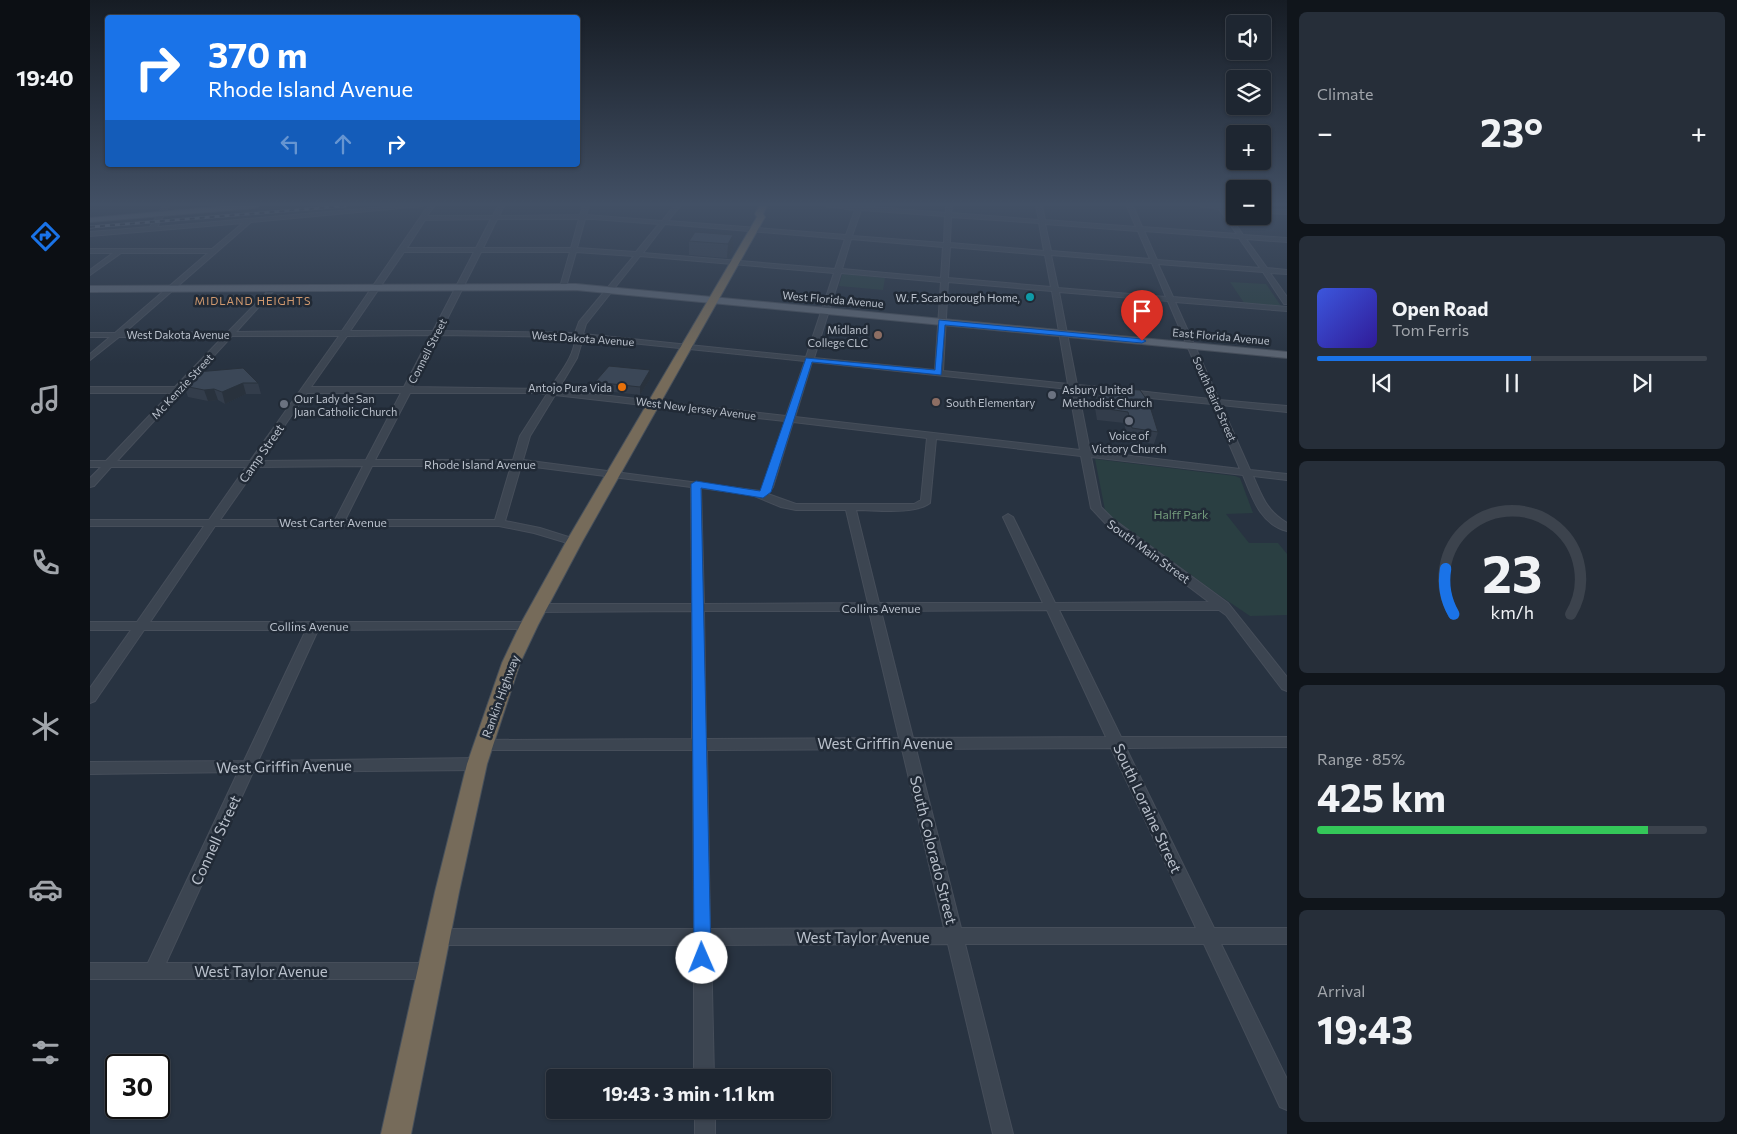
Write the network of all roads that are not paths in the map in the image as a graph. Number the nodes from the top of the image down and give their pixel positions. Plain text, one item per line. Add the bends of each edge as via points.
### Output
1 (109, 259) edge
2 (206, 259) edge
3 (395, 259) edge
4 (474, 259) edge
5 (571, 259) edge
6 (633, 259) edge
7 (697, 259) edge
8 (737, 259) edge
9 (842, 259) edge
10 (946, 259) edge
11 (1049, 259) edge
12 (1126, 259) edge
13 (1257, 259) edge
14 (1154, 261) junction
15 (735, 262) junction
16 (1264, 270) junction
17 (838, 271) junction
18 (1287, 272) edge
19 (90, 273) edge
20 (944, 280) junction
21 (563, 287) junction
22 (172, 288) junction
23 (273, 288) junction
24 (376, 288) junction
25 (459, 288) junction
26 (90, 289) edge
27 (607, 290) junction
28 (1055, 290) junction
29 (1170, 299) junction
30 (713, 300) junction
31 (1287, 302) edge
32 (1287, 309) edge
33 (825, 311) junction
34 (942, 322) junction
35 (436, 333) junction
36 (118, 334) junction
37 (230, 334) junction
38 (344, 334) junction
39 (1064, 334) junction
40 (90, 335) edge
41 (579, 336) junction
42 (1191, 346) junction
43 (687, 347) junction
44 (1287, 355) edge
45 (90, 358) edge
46 (809, 359) junction
47 (938, 373) junction
48 (1074, 387) junction
49 (90, 390) edge
50 (178, 390) junction
51 (304, 390) junction
52 (407, 390) junction
53 (553, 391) junction
54 (1216, 402) junction
55 (655, 403) junction
56 (1287, 409) edge
57 (790, 419) junction
58 (932, 435) junction
59 (1086, 453) junction
60 (516, 463) junction
61 (90, 464) edge
62 (108, 464) junction
63 (252, 464) junction
64 (368, 465) junction
65 (1247, 472) junction
66 (615, 474) junction
67 (1287, 477) edge
68 (90, 484) edge
69 (696, 484) junction
70 (763, 494) junction
71 (850, 507) junction
72 (1008, 517) dead end
73 (212, 522) junction
74 (339, 522) junction
75 (498, 522) junction
76 (90, 523) edge
77 (1287, 528) edge
78 (574, 542) junction
79 (698, 606) junction
80 (1224, 606) junction
81 (874, 608) junction
82 (1051, 608) junction
83 (533, 616) junction
84 (90, 626) edge
85 (140, 626) junction
86 (314, 626) junction
87 (1287, 686) edge
88 (90, 698) edge
89 (1116, 742) junction
90 (1287, 742) edge
91 (907, 743) junction
92 (700, 744) junction
93 (480, 754) junction
94 (249, 767) junction
95 (90, 768) edge
96 (955, 936) junction
97 (1208, 936) junction
98 (1287, 936) edge
99 (438, 937) junction
100 (702, 938) junction
101 (90, 971) edge
102 (153, 971) junction
103 (432, 971) junction
104 (704, 1069) edge
105 (1287, 1100) edge
106 (705, 1119) edge
107 (396, 1134) edge
108 (705, 1134) edge
109 (1003, 1134) edge

1 - 19 street
2 - 22 street
3 - 24 street, Camp Street
4 - 25 street, Connell Street
5 - 21 street
6 - 27 street
7 - 15 street
8 - 15 highway, Rankin Highway
9 - 17 street
10 - 20 street
11 - 28 street, South Main Street
12 - 14 street
13 - 16 street
14 - 16 street
14 - 29 street, South Baird Street
15 - 17 street
15 - 30 highway, Rankin Highway
16 - 18 street
16 - 31 street
17 - 20 street
17 - 33 street
20 - 28 street
20 - 34 street
21 - 25 main road, West Florida Avenue
21 - 27 main road, West Florida Avenue
22 - 23 main road, West Florida Avenue
22 - 26 main road, West Florida Avenue
22 - 36 street
23 - 24 main road, West Florida Avenue
23 - 37 street, Mc Kenzie Street
24 - 25 main road, West Florida Avenue
24 - 38 street, Camp Street
25 - 35 street, Connell Street
27 - 30 main road, West Florida Avenue
27 - 41 street via 582,324
28 - 29 street
28 - 39 street, South Main Street
29 - 32 street
29 - 42 street, South Baird Street
30 - 33 main road, West Florida Avenue
30 - 43 highway, Rankin Highway
33 - 34 main road, West Florida Avenue
33 - 46 street
34 - 39 main road, West Florida Avenue
34 - 47 street
35 - 38 street, West Dakota Avenue
35 - 41 street, West Dakota Avenue
35 - 52 street, Connell Street
36 - 37 street, West Dakota Avenue
36 - 40 street, West Dakota Avenue
36 - 45 street
37 - 38 street, West Dakota Avenue
37 - 50 street, Mc Kenzie Street
38 - 51 street, Camp Street
39 - 42 main road, East Florida Avenue
39 - 48 street, South Main Street
41 - 43 street, West Dakota Avenue
41 - 53 street via 573,358
42 - 44 main road, East Florida Avenue
42 - 54 street, South Baird Street
43 - 46 street, West Dakota Avenue
43 - 55 highway, Rankin Highway
46 - 47 street, West Dakota Avenue
46 - 57 street
47 - 48 street, West Dakota Avenue
48 - 54 street, West Dakota Avenue
48 - 59 street, South Main Street
49 - 50 street
50 - 62 street, Mc Kenzie Street
51 - 52 street, West New Jersey Avenue
51 - 63 street, Camp Street
52 - 53 street, West New Jersey Avenue
52 - 64 street, Connell Street
53 - 55 street, West New Jersey Avenue
53 - 60 street via 525,436
54 - 56 street, West Dakota Avenue
54 - 65 street, South Baird Street
55 - 57 street, West New Jersey Avenue
55 - 66 highway, Rankin Highway
57 - 58 street, West New Jersey Avenue
57 - 70 street
58 - 59 street, West New Jersey Avenue
58 - 71 street, Rhode Island Avenue via 924,504 914,507
59 - 65 street, West New Jersey Avenue
59 - 80 street, South Main Street via 1099,513
60 - 64 street, Rhode Island Avenue
60 - 66 street, Rhode Island Avenue
60 - 75 street
61 - 62 street, Rhode Island Avenue
62 - 63 street, Rhode Island Avenue
62 - 68 street, Mc Kenzie Street
63 - 64 street, Rhode Island Avenue
63 - 73 street, Camp Street
64 - 74 street, Connell Street
65 - 67 street, West New Jersey Avenue
65 - 77 street, South Baird Street via 1262,508
66 - 69 street, Rhode Island Avenue
66 - 78 highway, Rankin Highway
69 - 70 street, Rhode Island Avenue
69 - 79 street
70 - 71 street, Rhode Island Avenue via 790,506
71 - 81 street, South Colorado Street
72 - 82 street, South Loraine Street
73 - 74 street, West Carter Avenue
73 - 76 street, West Carter Avenue
73 - 85 street, Camp Street
74 - 75 street, West Carter Avenue
75 - 78 street, West Carter Avenue
78 - 83 highway, Rankin Highway
79 - 81 street, Collins Avenue
79 - 83 street, Collins Avenue
79 - 92 street
80 - 82 street, Collins Avenue
80 - 87 street, South Main Street via 1239,621
81 - 82 street, Collins Avenue
81 - 91 street, South Colorado Street
82 - 89 street, South Loraine Street
83 - 86 street, Collins Avenue
83 - 93 highway, Rankin Highway via 511,663
84 - 85 street, Collins Avenue
85 - 86 street, Collins Avenue
85 - 88 street, Camp Street
86 - 94 street, Connell Street
89 - 90 street, West Griffin Avenue
89 - 91 street, West Griffin Avenue
89 - 97 street, South Loraine Street
91 - 92 street, West Griffin Avenue
91 - 96 street, South Colorado Street
92 - 93 street, West Griffin Avenue
92 - 100 street
93 - 94 street, West Griffin Avenue
93 - 99 highway, Rankin Highway
94 - 95 street, West Griffin Avenue
94 - 102 street, Connell Street
96 - 97 street, West Taylor Avenue
96 - 100 street, West Taylor Avenue
96 - 109 street, South Colorado Street
97 - 98 street, West Taylor Avenue
97 - 105 street, South Loraine Street
99 - 100 street, West Taylor Avenue
99 - 103 highway, Rankin Highway
100 - 104 street
101 - 102 street, West Taylor Avenue
102 - 103 street, West Taylor Avenue
103 - 107 highway, Rankin Highway
106 - 108 street

